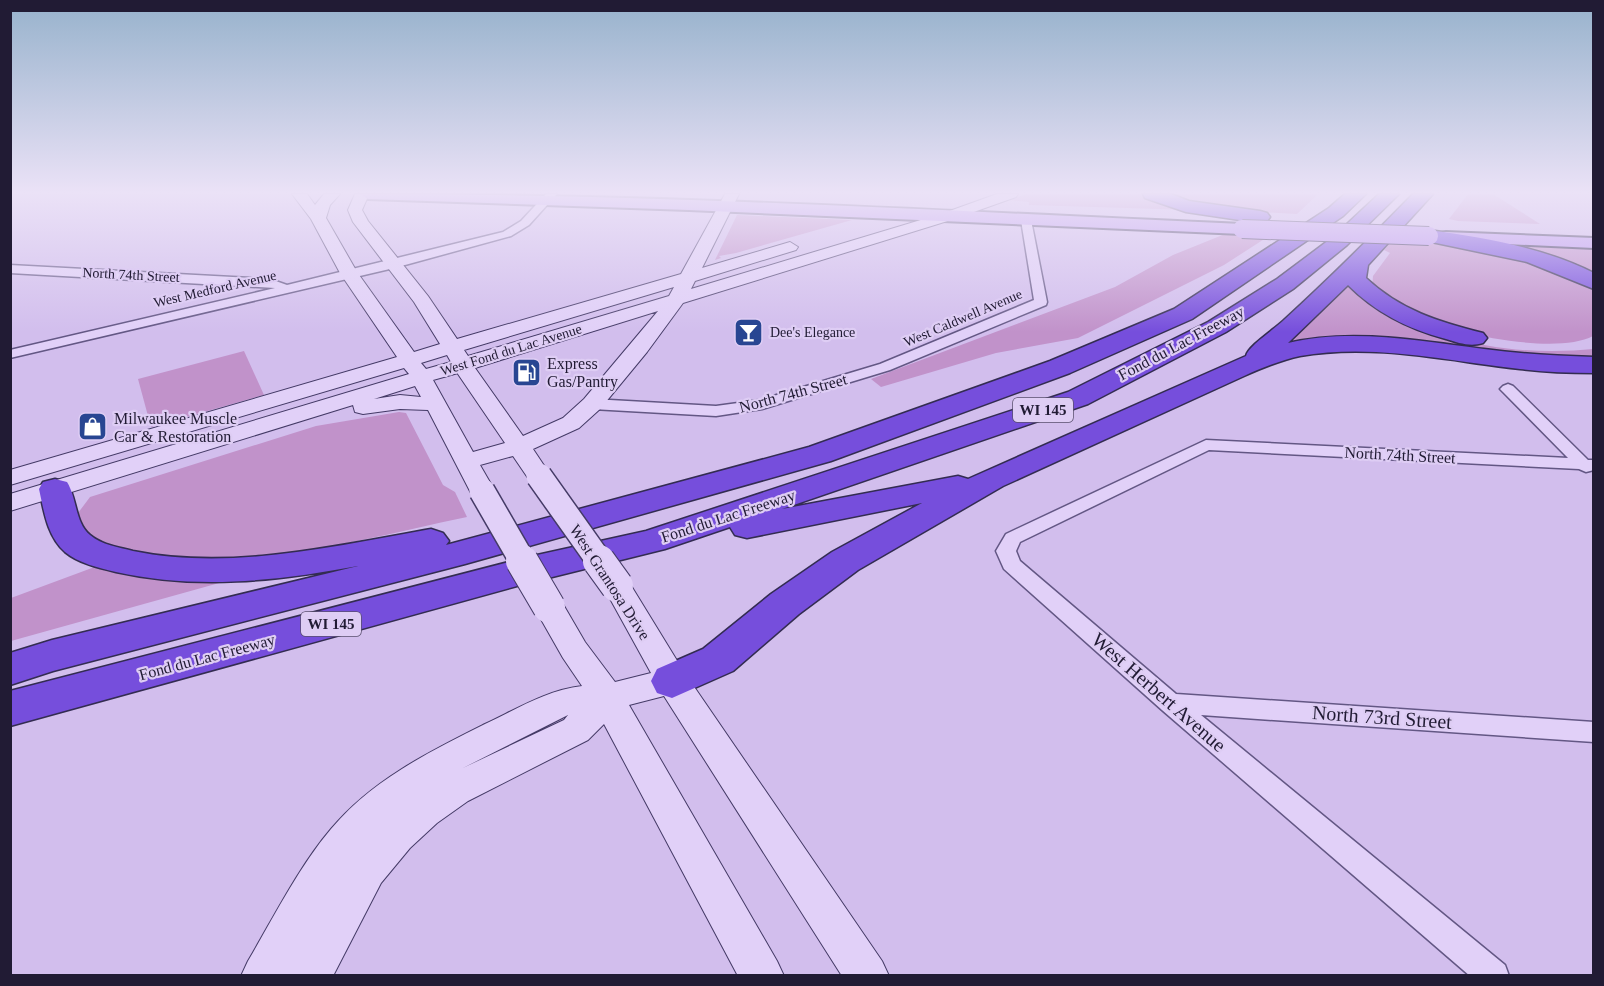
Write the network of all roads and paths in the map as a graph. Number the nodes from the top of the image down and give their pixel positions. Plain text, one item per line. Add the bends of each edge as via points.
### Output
1 (330, 240) edge
2 (375, 240) edge
3 (484, 240) edge
4 (697, 240) edge
5 (857, 240) edge
6 (1030, 240) edge
7 (1286, 240) edge
8 (1341, 240) edge
9 (1380, 240) edge
10 (1473, 240) edge
11 (1556, 240) edge
12 (806, 242) dead end
13 (1593, 243) edge
14 (394, 264) junction
15 (1357, 264) junction
16 (10, 269) edge
17 (349, 273) junction
18 (676, 275) junction
19 (1593, 282) edge
20 (287, 288) junction
21 (667, 306) junction
22 (1593, 344) edge
23 (10, 354) edge
24 (458, 356) junction
25 (1593, 365) edge
26 (885, 367) joint
27 (414, 369) junction
28 (1234, 370) junction
29 (1508, 389) dead end
30 (434, 404) junction
31 (592, 404) junction
32 (240, 432) junction
33 (1206, 445) joint
34 (518, 447) junction
35 (467, 461) junction
36 (1590, 468) edge
37 (12, 477) edge
38 (992, 479) junction
39 (55, 489) junction
40 (10, 503) edge
41 (622, 509) junction
42 (653, 541) junction
43 (10, 669) edge
44 (672, 681) junction
45 (608, 697) junction
46 (1170, 703) junction
47 (10, 709) edge
48 (1593, 732) edge
49 (263, 975) edge
50 (309, 975) edge
51 (762, 975) edge
52 (867, 975) edge
53 (1494, 975) edge

1 - 17 street
2 - 14 street, West Grantosa Drive
3 - 14 street, West Medford Avenue
4 - 18 street
5 - 21 street, West Fond du Lac Avenue
6 - 26 street, West Caldwell Avenue via 1041,302
7 - 41 highway, Fond du Lac Freeway / WI 145 via 1183,314 1060,367 820,454
8 - 42 highway, Fond du Lac Freeway / WI 145 via 1285,284 1217,327 1078,398
9 - 15 highway
10 - 19 highway via 1527,254
11 - 13 main road
12 - 18 street, West Fond du Lac Avenue
14 - 17 street, West Medford Avenue
14 - 24 street, West Grantosa Drive
15 - 22 highway via 1355,279 1367,292 1401,315 1433,328 1506,345 1566,348
15 - 28 highway via 1283,335
16 - 20 street, North 74th Street via 270,282
17 - 20 street, West Medford Avenue
17 - 27 street
18 - 21 street
18 - 24 street, West Fond du Lac Avenue
20 - 23 street, West Medford Avenue
21 - 24 street, West Fond du Lac Avenue
21 - 31 street via 640,348
24 - 27 street, West Fond du Lac Avenue
24 - 34 street, West Grantosa Drive
25 - 28 highway via 1553,365 1344,344 1274,354
26 - 31 street, North 74th Street via 762,404 732,409
27 - 30 street
27 - 32 street, West Fond du Lac Avenue
27 - 37 street, West Fond du Lac Avenue
28 - 38 highway
29 - 36 street
30 - 32 street via 379,404
30 - 35 street
31 - 34 street via 571,423
32 - 39 street, West Fond du Lac Avenue
33 - 36 street, North 74th Street
33 - 46 street, West Herbert Avenue via 1013,538 1005,551 1011,564
34 - 35 street
34 - 44 street, West Grantosa Drive, bridge via 617,586
35 - 45 street, bridge via 574,650
37 - 39 street via 39,481
38 - 42 highway via 801,519
38 - 44 highway via 845,561 718,660
39 - 40 street, West Fond du Lac Avenue
39 - 41 highway via 68,531 80,545 123,561 191,571 315,560
41 - 43 highway, Fond du Lac Freeway / WI 145
42 - 47 highway, Fond du Lac Freeway / WI 145 via 528,570
44 - 45 street
44 - 52 street, West Grantosa Drive
45 - 49 street via 563,702 446,760 392,796 367,817 327,866
45 - 50 street via 576,730 456,789 396,835 367,870
45 - 51 street
46 - 48 street, North 73rd Street
46 - 53 street, West Herbert Avenue

